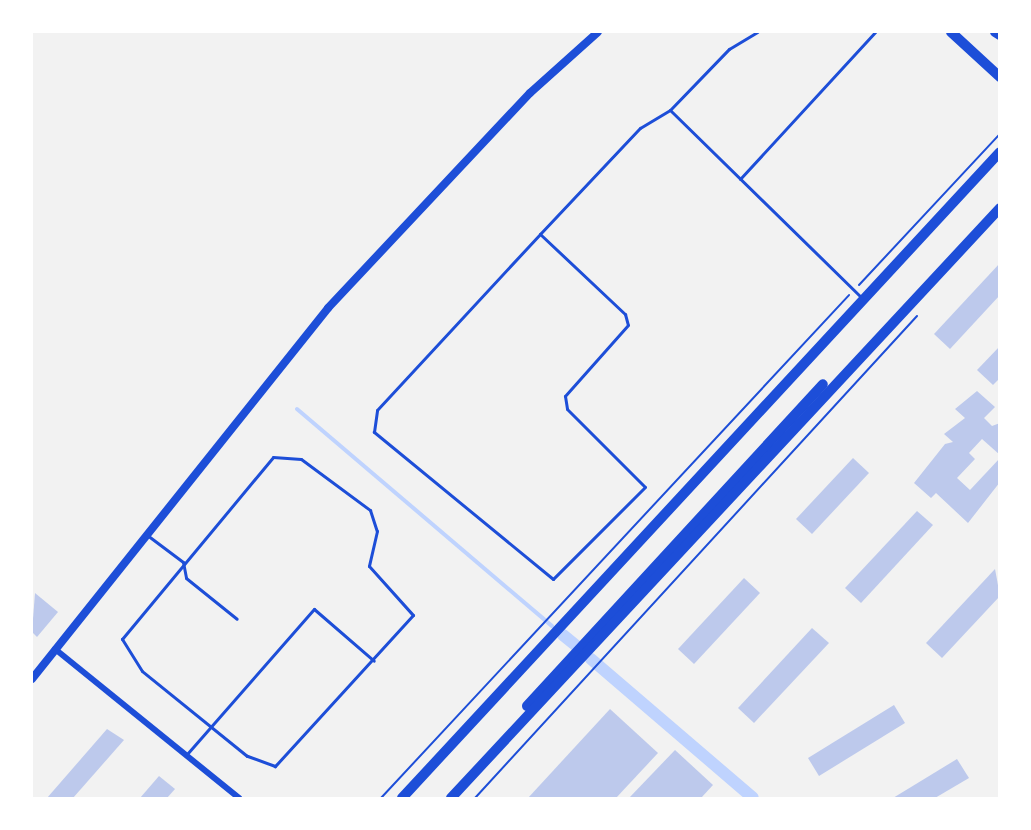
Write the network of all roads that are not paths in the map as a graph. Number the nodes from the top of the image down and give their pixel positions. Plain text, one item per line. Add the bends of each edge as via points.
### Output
1 (598, 32) edge
2 (757, 32) edge
3 (875, 32) edge
4 (951, 32) edge
5 (995, 32) edge
6 (999, 35) edge
7 (999, 77) edge
8 (670, 110) junction
9 (999, 152) edge
10 (740, 179) junction
11 (999, 208) edge
12 (540, 234) junction
13 (863, 300) junction
14 (823, 384) dead end
15 (146, 534) junction
16 (183, 562) junction
17 (237, 619) dead end
18 (56, 650) junction
19 (374, 661) junction
20 (32, 679) edge
21 (209, 725) junction
22 (186, 756) junction
23 (239, 798) edge
24 (402, 798) edge
25 (446, 798) edge
26 (451, 798) edge

1 - 15 street via 522,102 328,308
2 - 8 lane via 729,49
3 - 10 lane
4 - 7 main road
5 - 6 main road
8 - 10 lane
8 - 12 lane via 640,128
9 - 13 main road
10 - 13 lane
11 - 26 main road
12 - 12 lane via 377,410 373,421 374,432 553,579 645,487 567,409 571,385 628,325 625,314
13 - 24 main road
14 - 25 main road
15 - 16 lane
15 - 18 street
16 - 17 lane via 186,578
16 - 19 lane via 273,457 301,459 370,510 377,531 369,566 413,615
16 - 21 lane via 122,639 141,671
18 - 20 street
18 - 22 street
19 - 21 lane via 275,766 247,756
19 - 21 lane via 314,609
21 - 22 lane
22 - 23 street

